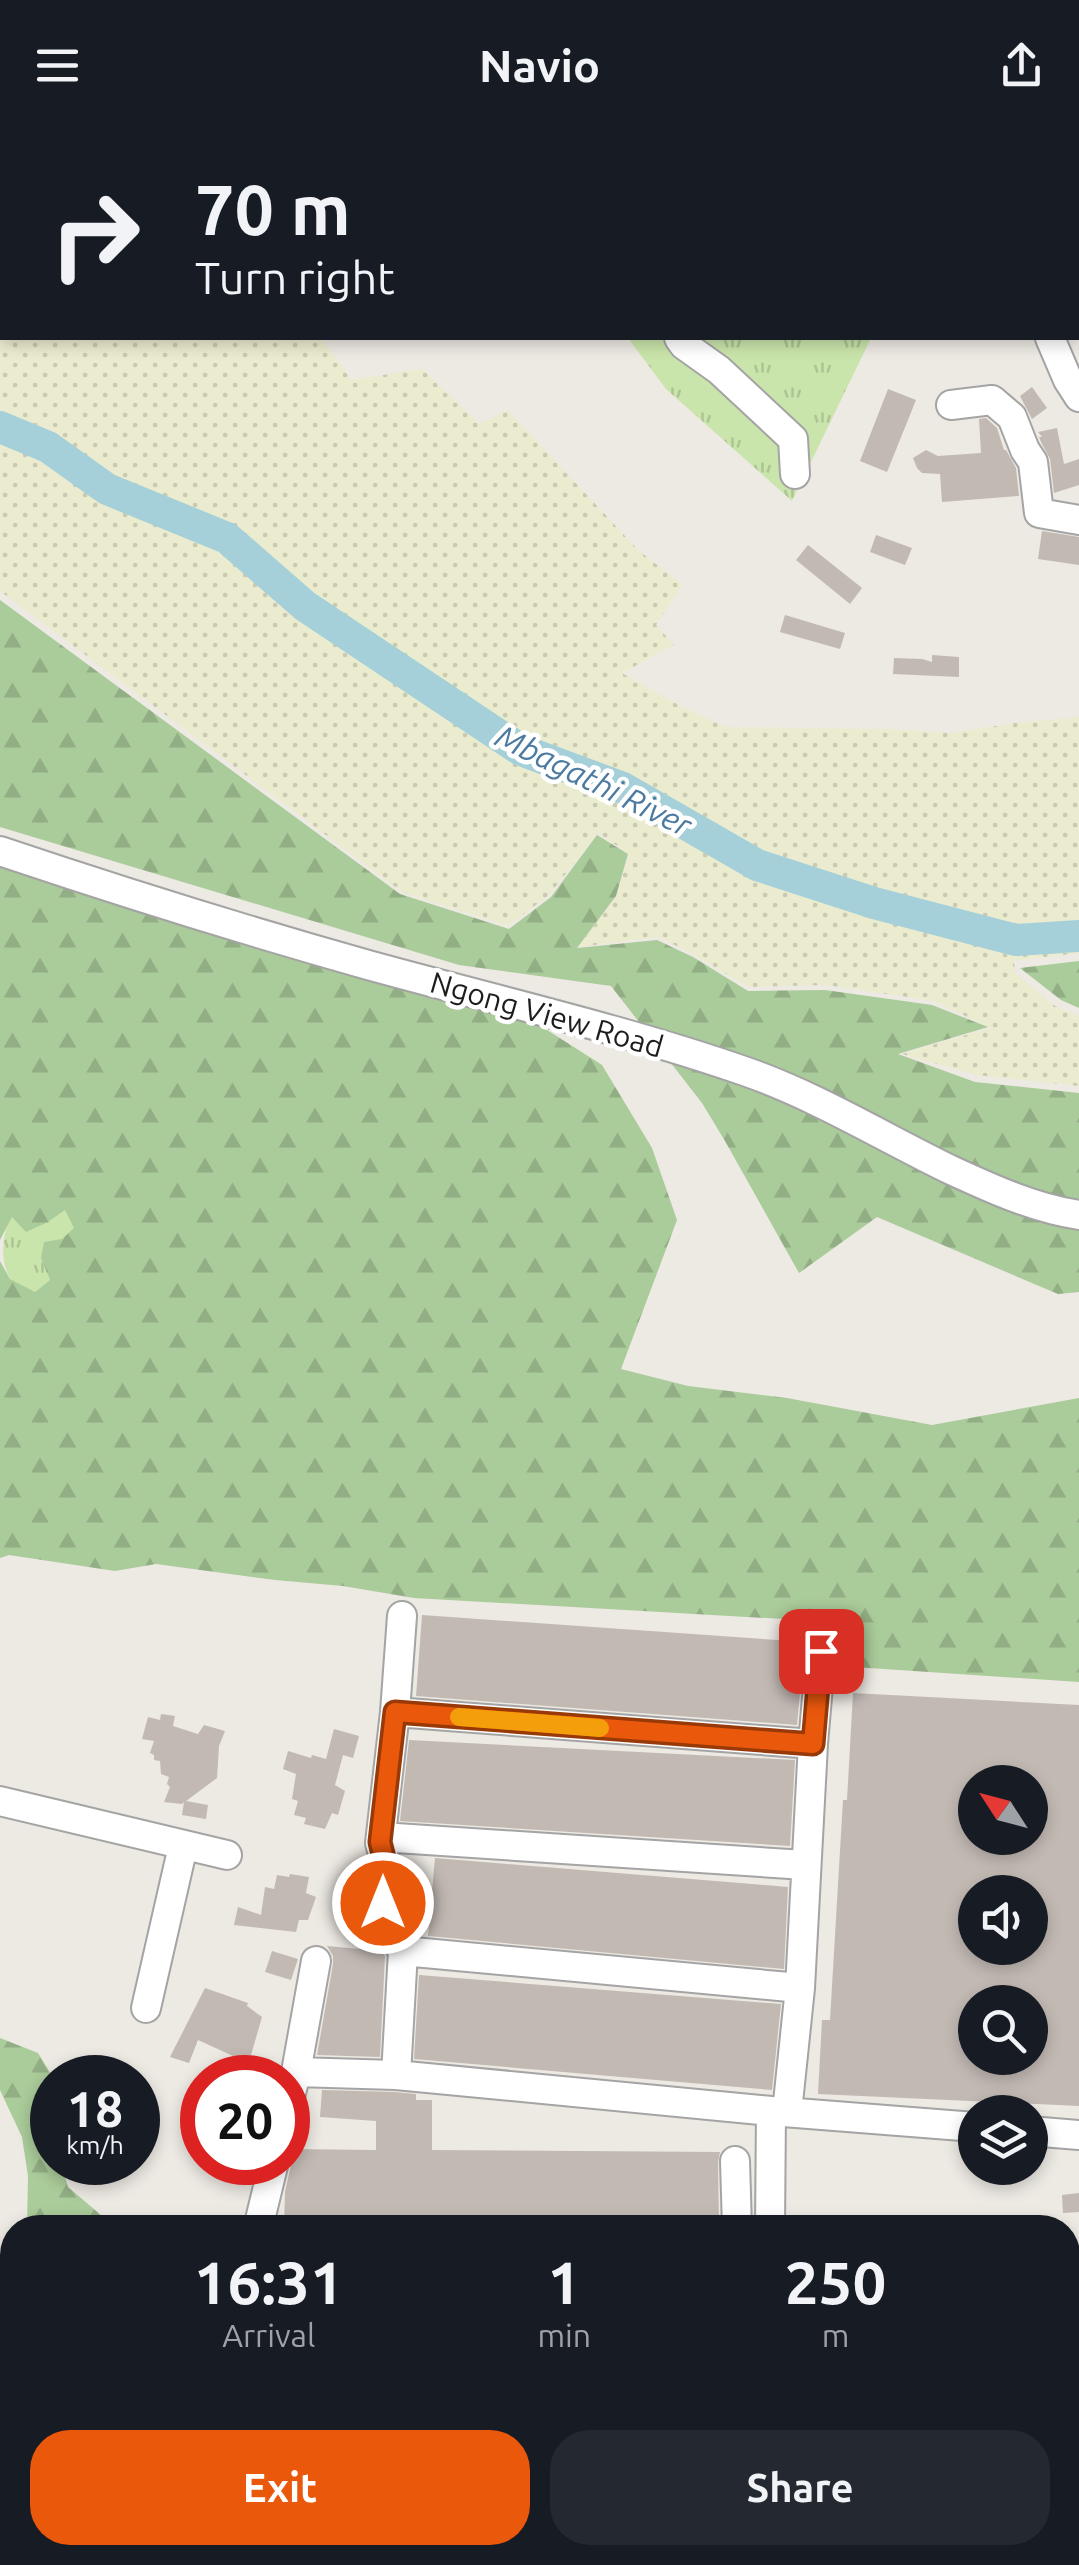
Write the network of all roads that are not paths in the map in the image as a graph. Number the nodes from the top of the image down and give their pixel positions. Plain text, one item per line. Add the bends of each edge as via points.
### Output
1 (680, 340) edge
2 (1051, 340) edge
3 (1079, 397) edge
4 (951, 405) dead end
5 (796, 474) dead end
6 (1079, 520) edge
7 (0, 851) edge
8 (1079, 1215) edge
9 (402, 1616) dead end
10 (821, 1651) dead end
11 (395, 1712) junction
12 (813, 1744) junction
13 (0, 1800) edge
14 (381, 1837) junction
15 (182, 1846) junction
16 (227, 1855) dead end
17 (806, 1866) junction
18 (403, 1951) junction
19 (316, 1961) dead end
20 (800, 1988) junction
21 (146, 2008) dead end
22 (299, 2055) edge
23 (310, 2072) edge
24 (396, 2075) junction
25 (778, 2112) junction
26 (958, 2126) edge
27 (1048, 2132) edge
28 (1079, 2135) edge
29 (735, 2161) dead end
30 (268, 2185) edge
31 (261, 2215) edge
32 (736, 2215) edge
33 (771, 2215) edge

1 - 5 street via 793,440
2 - 3 street
4 - 6 street via 992,400 1012,417 1033,462 1039,513
7 - 8 street, Ngong View Road via 186,912 748,1073 982,1185
9 - 11 street
10 - 12 street
11 - 12 street
11 - 14 street
12 - 17 street
13 - 15 street
14 - 17 street
14 - 18 street via 387,1928
15 - 16 street
15 - 21 street
17 - 20 street
18 - 20 street
18 - 24 street
19 - 22 street
20 - 25 street
23 - 24 street
24 - 25 street
25 - 26 street
25 - 33 street
27 - 28 street
29 - 32 street
30 - 31 street

